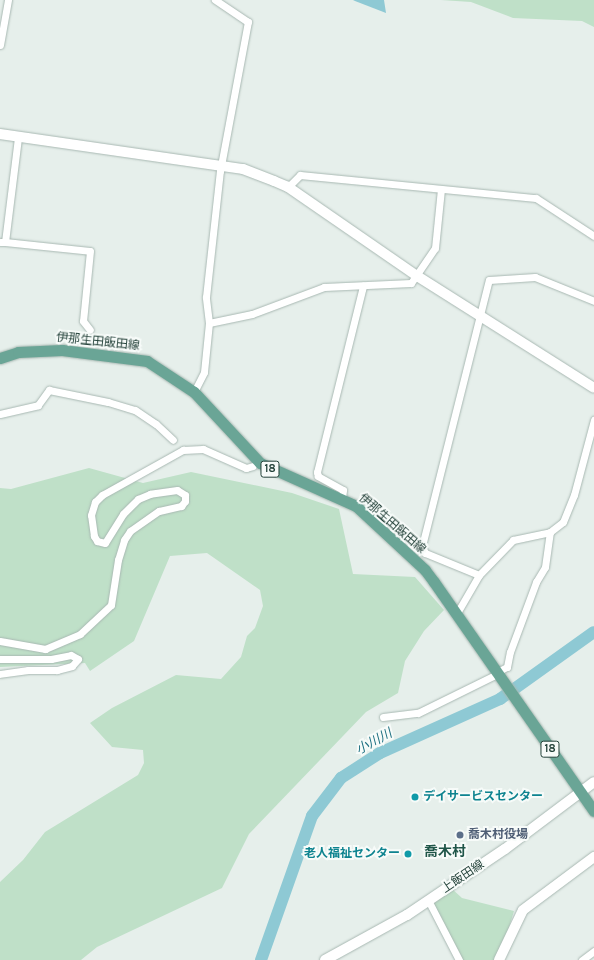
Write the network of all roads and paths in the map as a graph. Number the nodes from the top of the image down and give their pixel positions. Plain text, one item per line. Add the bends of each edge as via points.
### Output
1 (8, 0) edge
2 (215, 0) edge
3 (0, 45) edge
4 (0, 134) edge
5 (18, 138) junction
6 (222, 166) junction
7 (288, 187) junction
8 (441, 189) junction
9 (594, 236) edge
10 (3, 242) edge
11 (417, 276) junction
12 (362, 286) junction
13 (594, 300) edge
14 (479, 315) junction
15 (208, 323) junction
16 (90, 330) dead end
17 (0, 358) edge
18 (594, 388) edge
19 (194, 392) junction
20 (0, 414) edge
21 (594, 420) edge
22 (173, 440) dead end
23 (253, 466) dead end
24 (342, 498) junction
25 (550, 532) junction
26 (479, 575) junction
27 (457, 613) junction
28 (0, 641) edge
29 (0, 659) edge
30 (0, 674) edge
31 (497, 675) junction
32 (383, 717) dead end
33 (594, 782) edge
34 (580, 793) junction
35 (594, 811) edge
36 (594, 857) edge
37 (428, 900) junction
38 (594, 951) edge
39 (325, 960) edge
40 (459, 960) edge
41 (499, 960) edge
42 (582, 960) edge

1 - 3 street
2 - 6 street via 248,22
4 - 5 street
5 - 6 street
5 - 10 street
6 - 7 street via 243,169
6 - 15 street via 206,297
7 - 8 street via 300,176
7 - 11 street
8 - 9 street via 536,198
8 - 11 street via 435,248
10 - 16 street via 90,252 83,321
11 - 12 street via 411,283
11 - 14 street
12 - 15 street via 324,287 252,314
12 - 24 street via 317,472 318,476 343,490
13 - 14 street via 535,277 489,280
14 - 18 street
14 - 26 street via 422,546 425,553
15 - 19 street via 204,372
17 - 19 main road, 伊那生田飯田線 / 18 via 18,352 62,350 132,357 162,369
19 - 24 main road, 伊那生田飯田線 / 18 via 260,463
20 - 22 street via 38,405 49,390 135,410 156,424
21 - 25 street via 574,495 563,522
23 - 28 street via 246,468 203,448 191,448 167,458 102,495 95,502 91,515 94,536 101,543 108,541 122,514 138,499 177,490 185,495 185,501 181,506 159,511 130,531 124,540 118,560 111,605 80,634 45,649
24 - 27 main road, 伊那生田飯田線 / 18 via 369,518 425,570
25 - 26 street via 513,540
25 - 31 street via 545,566 533,589 507,667
26 - 27 street
27 - 31 main road, 伊那生田飯田線 / 18
29 - 30 street via 51,659 71,655 78,659 72,666 57,670 28,670
31 - 32 street via 418,713
31 - 34 main road, 伊那生田飯田線 / 18
33 - 34 street, 上飯田線
34 - 35 main road, 伊那生田飯田線 / 18
34 - 37 street, 上飯田線 via 505,849
36 - 41 street via 523,910
37 - 39 street, 上飯田線 via 377,933
37 - 40 street
38 - 42 street

